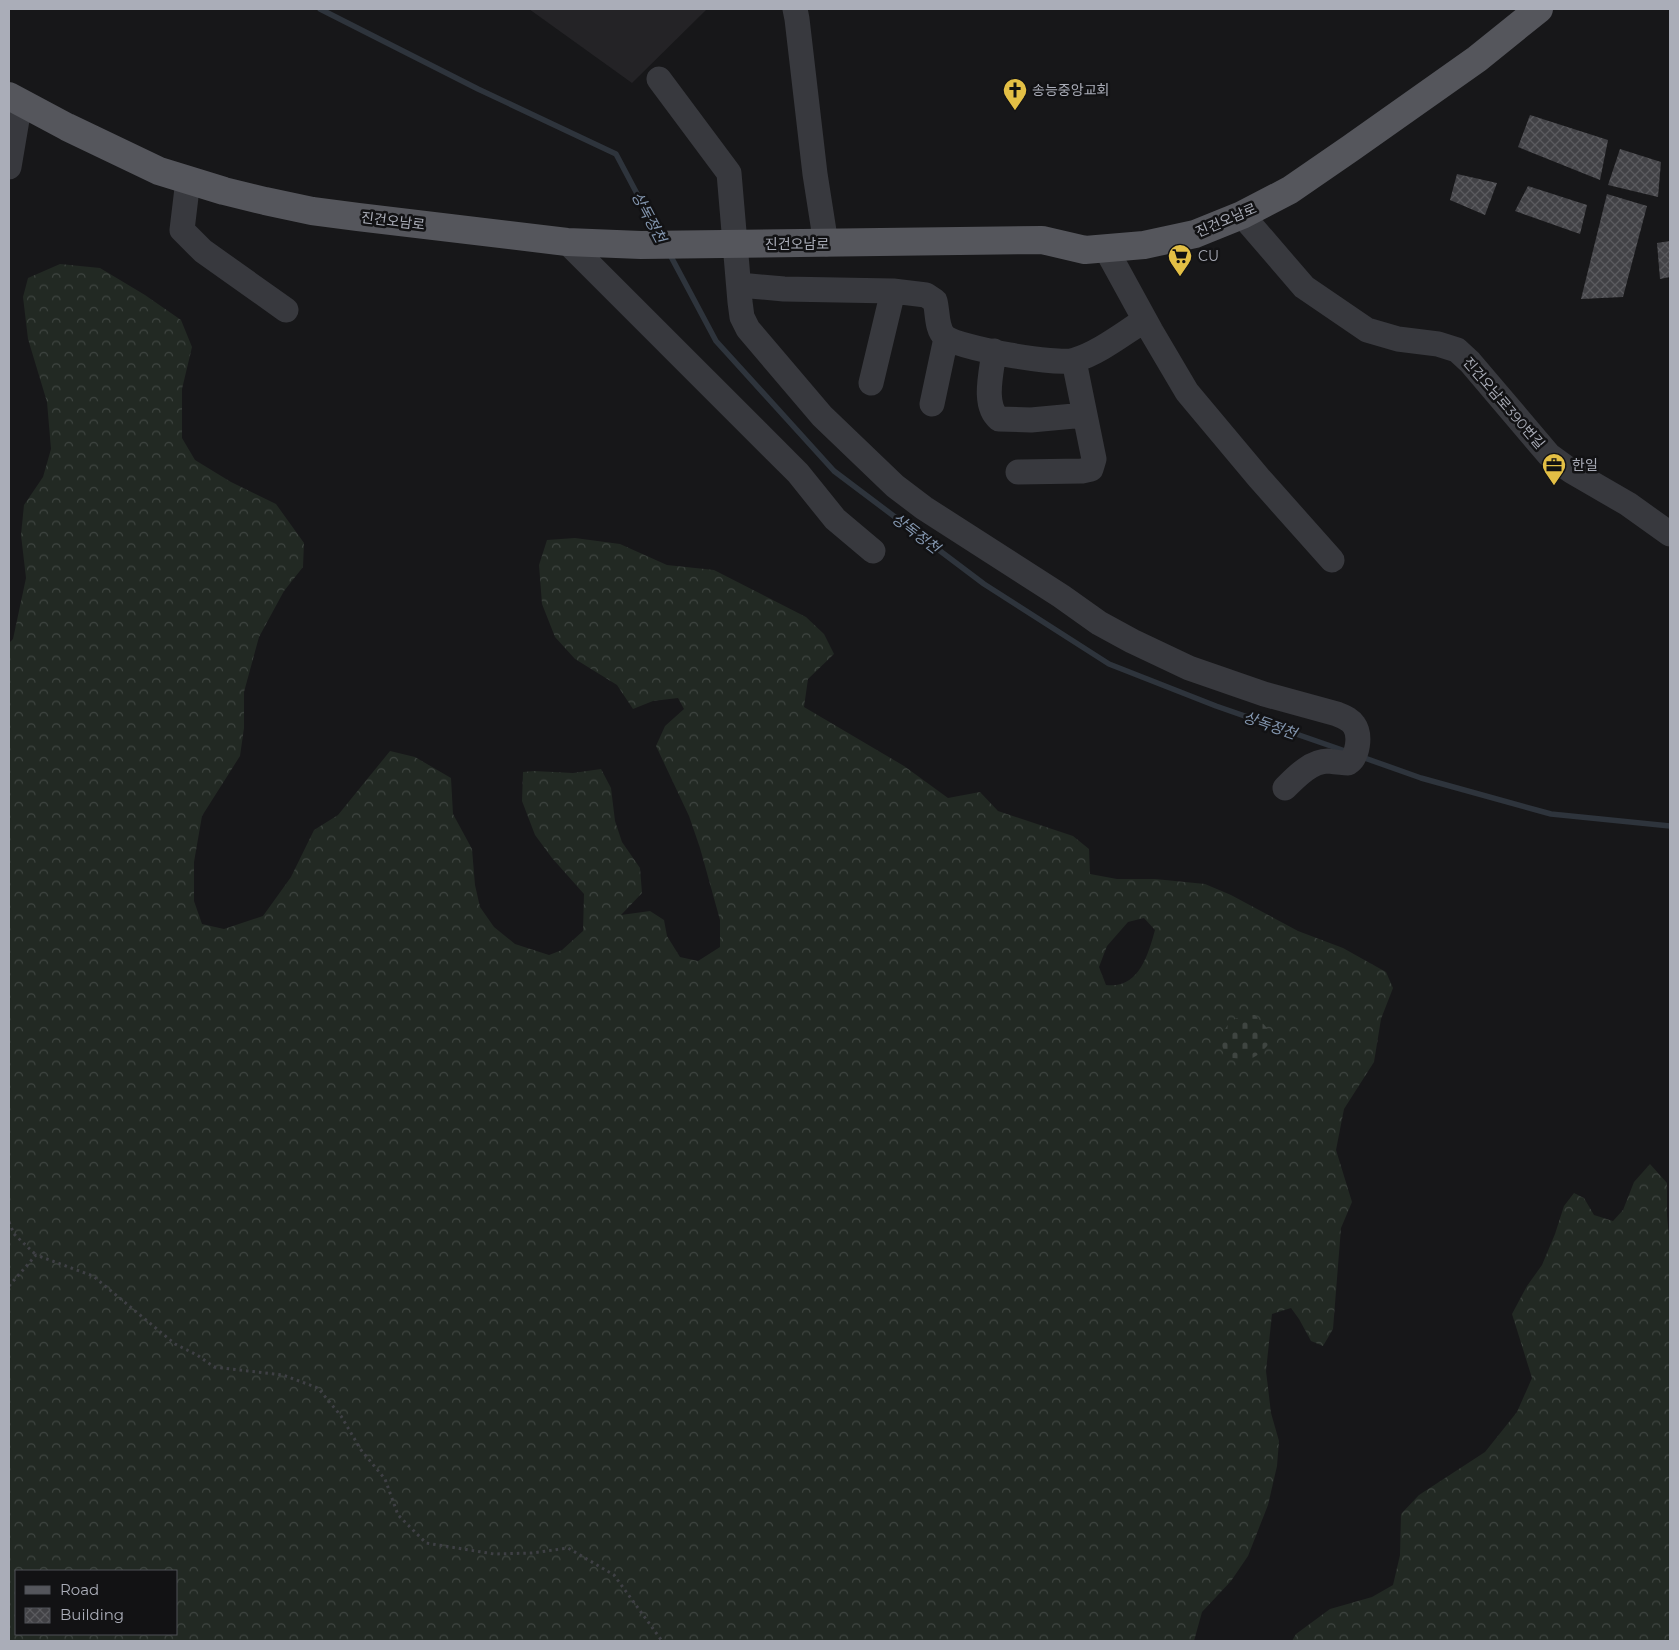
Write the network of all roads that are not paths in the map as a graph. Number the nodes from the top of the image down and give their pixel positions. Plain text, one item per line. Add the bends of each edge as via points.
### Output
1 (795, 9) edge
2 (1539, 9) edge
3 (659, 79) dead end
4 (14, 99) edge
5 (9, 167) edge
6 (188, 180) junction
7 (1242, 215) junction
8 (567, 242) junction
9 (736, 244) junction
10 (826, 244) junction
11 (1106, 249) junction
12 (739, 285) junction
13 (894, 291) junction
14 (286, 310) dead end
15 (1145, 320) junction
16 (946, 338) junction
17 (994, 351) junction
18 (1074, 361) junction
19 (871, 384) dead end
20 (932, 404) dead end
21 (1085, 415) junction
22 (1018, 472) dead end
23 (1670, 534) edge
24 (872, 551) dead end
25 (1332, 560) dead end
26 (1285, 788) dead end

1 - 10 street
2 - 7 main road, 진건오남로 via 1477,59 1351,148 1290,190
3 - 9 street via 729,173
4 - 5 street
4 - 6 main road, 진건오남로 via 129,157
6 - 8 main road, 진건오남로 via 312,211
6 - 14 street via 182,230 203,251
7 - 11 main road, 진건오남로 via 1196,234
7 - 23 street, 진건오남로390번길 via 1304,287 1367,330 1457,350 1549,455
8 - 9 main road, 진건오남로
8 - 24 street via 798,473 836,519
9 - 10 main road, 진건오남로
9 - 12 street
10 - 11 main road, 진건오남로 via 1042,240 1085,250
11 - 15 street
12 - 13 street
12 - 26 street via 742,317 753,336 822,416 895,486 924,508 1098,623 1132,641 1189,668 1348,718 1357,730 1356,752 1348,763 1327,761 1309,768 1299,773
13 - 16 street via 932,298 941,333
13 - 19 street
15 - 18 street
15 - 25 street via 1187,392
16 - 17 street
16 - 20 street
17 - 18 street via 1037,360
17 - 21 street via 990,401 991,409 999,419 1032,420
18 - 21 street
21 - 22 street via 1094,459 1091,469

